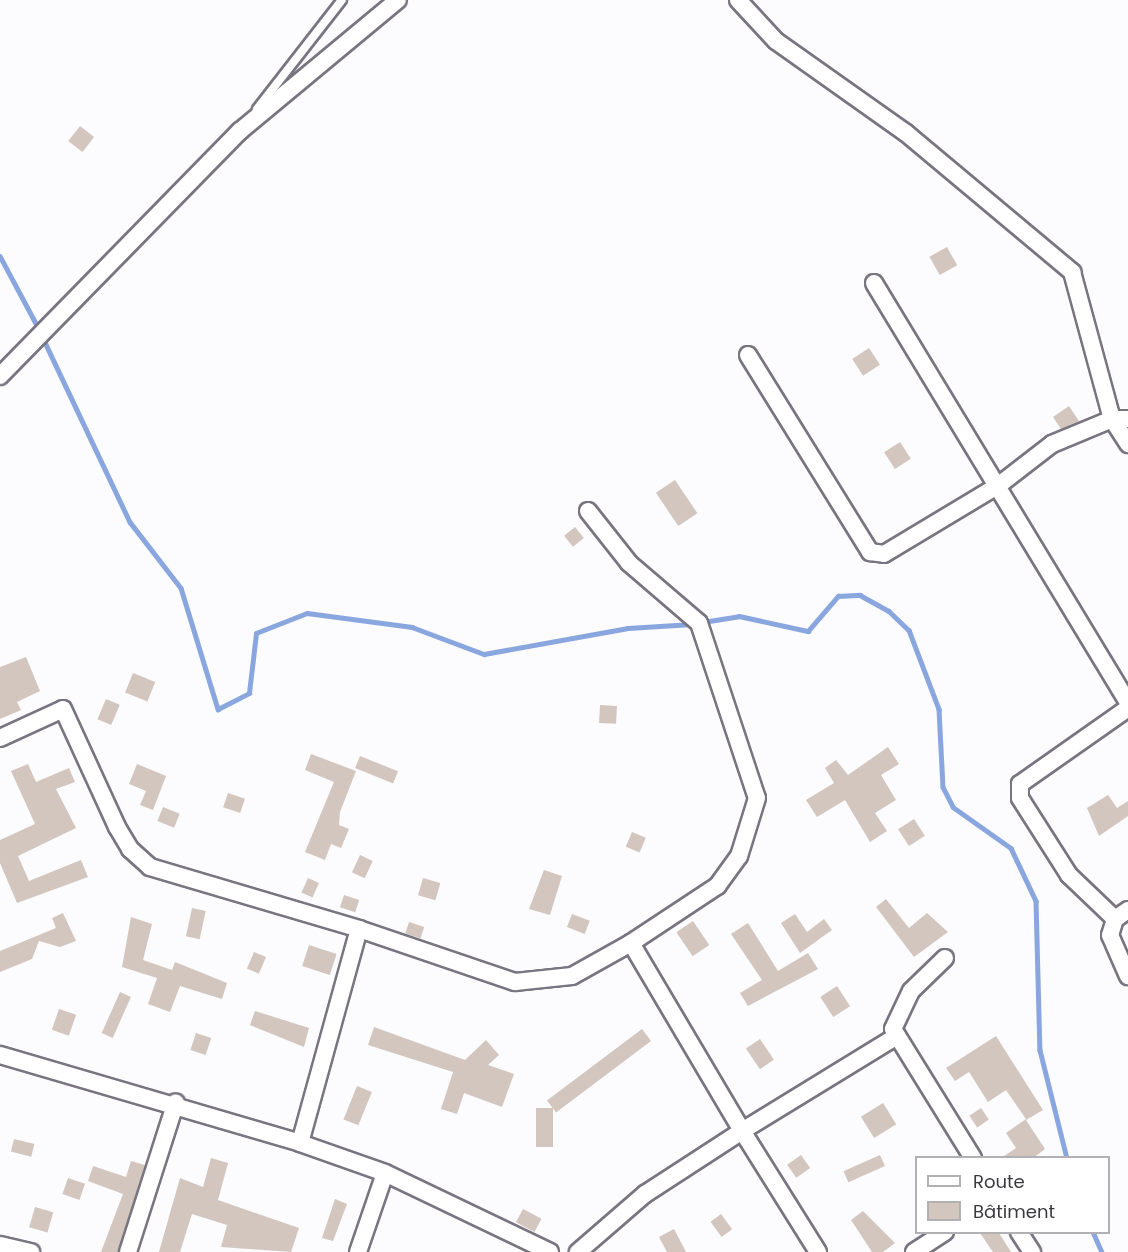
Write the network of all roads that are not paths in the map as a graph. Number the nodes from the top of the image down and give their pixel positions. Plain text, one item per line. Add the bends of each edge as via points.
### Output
1 (342, 0) edge
2 (398, 0) edge
3 (738, 0) edge
4 (240, 131) junction
5 (874, 283) dead end
6 (748, 355) dead end
7 (0, 376) edge
8 (1120, 419) edge
9 (1128, 444) edge
10 (999, 485) junction
11 (588, 511) dead end
12 (1128, 702) edge
13 (1128, 708) edge
14 (0, 738) edge
15 (1122, 915) edge
16 (359, 929) junction
17 (631, 943) junction
18 (945, 958) dead end
19 (1128, 976) edge
20 (897, 1036) junction
21 (0, 1054) edge
22 (176, 1102) junction
23 (742, 1131) junction
24 (300, 1143) junction
25 (972, 1156) edge
26 (385, 1173) junction
27 (943, 1234) edge
28 (1020, 1234) edge
29 (0, 1245) edge
30 (31, 1252) edge
31 (128, 1252) edge
32 (358, 1252) edge
33 (550, 1252) edge
34 (578, 1252) edge
35 (818, 1252) edge
36 (914, 1252) edge
37 (1032, 1252) edge

1 - 4 lane
2 - 4 street
3 - 8 street via 776,41 906,133 1072,272
4 - 7 street
5 - 10 street
6 - 10 street via 870,552 884,554
8 - 9 street
8 - 10 street via 1052,444
10 - 12 street
11 - 17 street via 629,563 699,623 757,798 739,856 717,886
13 - 15 street via 1020,784 1020,798 1069,875
14 - 16 street via 63,710 117,827 130,849 150,867
15 - 19 street via 1110,935
16 - 17 street via 516,982 572,976
16 - 24 street
17 - 23 street
18 - 20 street via 912,992 893,1029
20 - 23 street
20 - 25 street
21 - 22 street
22 - 24 street
22 - 31 street
23 - 34 street via 645,1194
23 - 35 street
24 - 26 street
26 - 32 street
26 - 33 street
27 - 36 street
28 - 37 street
29 - 30 street

